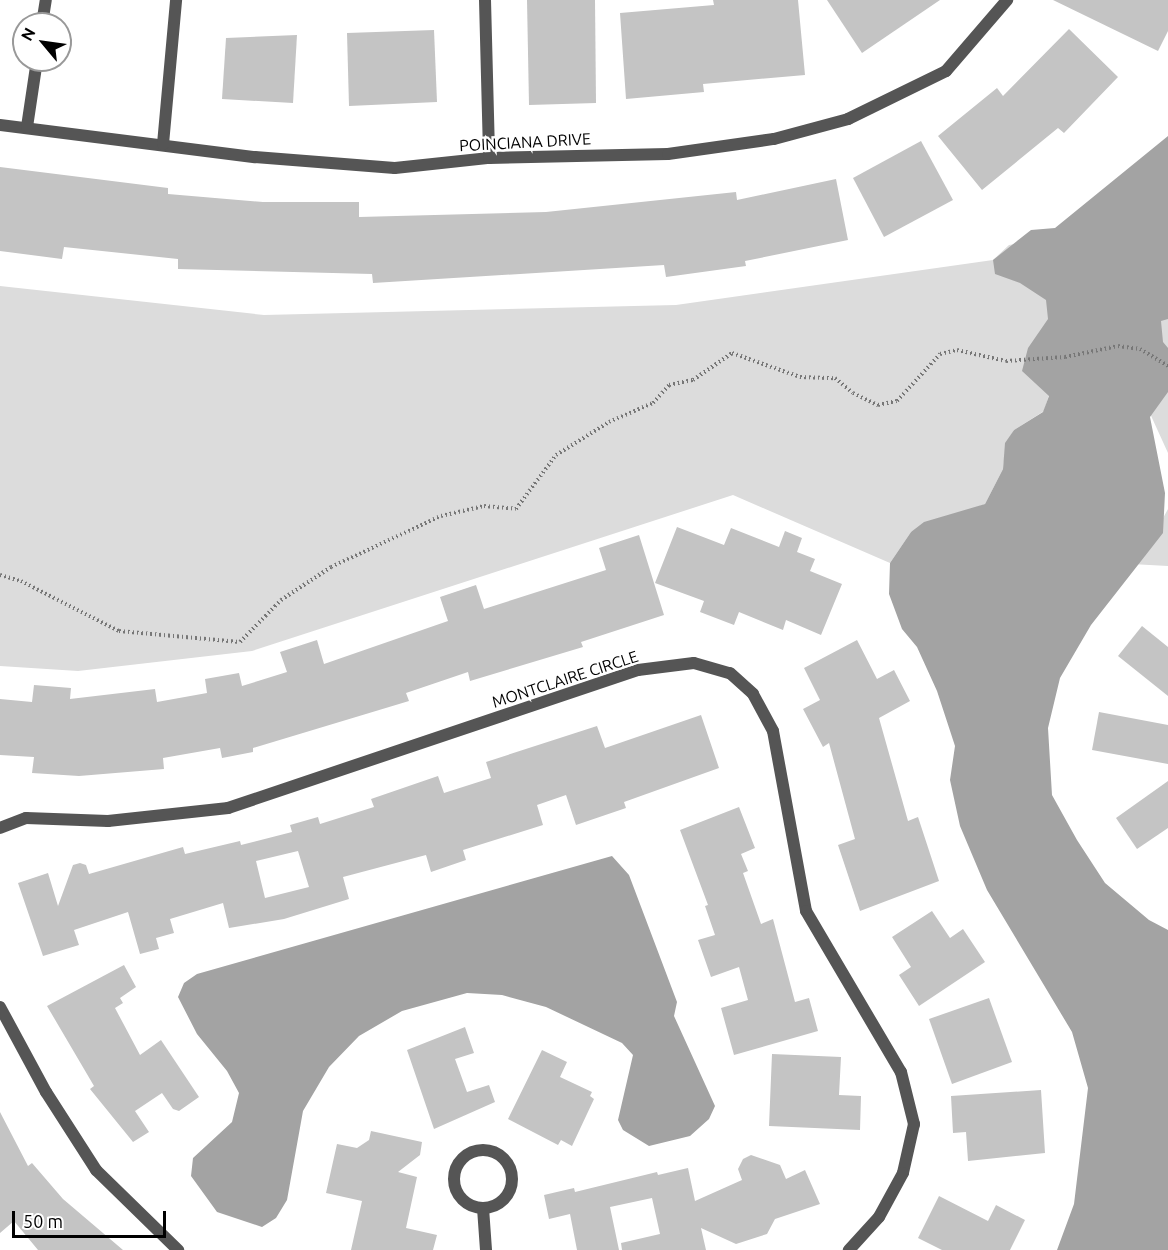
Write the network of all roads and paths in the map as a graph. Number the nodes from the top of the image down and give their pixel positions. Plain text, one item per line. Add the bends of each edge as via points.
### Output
1 (176, 0) edge
2 (485, 0) edge
3 (1007, 0) edge
4 (35, 72) edge
5 (0, 125) edge
6 (27, 127) junction
7 (163, 144) junction
8 (489, 158) junction
9 (1168, 366) edge
10 (0, 575) edge
11 (0, 828) edge
12 (0, 1007) edge
13 (483, 1208) junction
14 (177, 1250) edge
15 (486, 1250) edge
16 (849, 1250) edge

1 - 7 street
2 - 8 street
3 - 8 street, POINCIANA DRIVE via 946,71 848,119 774,139 668,154
4 - 6 street
5 - 6 street, POINCIANA DRIVE
6 - 7 street, POINCIANA DRIVE
7 - 8 street, POINCIANA DRIVE via 255,157 395,168
9 - 10 path via 1140,349 1118,346 1065,357 1005,361 957,350 940,354 897,401 878,405 853,393 835,378 800,377 732,353 693,380 669,385 653,403 609,422 556,455 516,508 484,506 441,516 332,567 281,600 240,642 119,631 21,580
11 - 16 street, MONTCLAIRE CIRCLE via 26,818 108,820 228,808 638,670 694,663 730,673 753,694 773,731 806,911 901,1072 914,1124 903,1173 879,1217
12 - 14 street via 46,1092 96,1170
13 - 13 street via 504,1199 512,1178 504,1158 483,1149 462,1158 454,1179 463,1200
13 - 15 street

